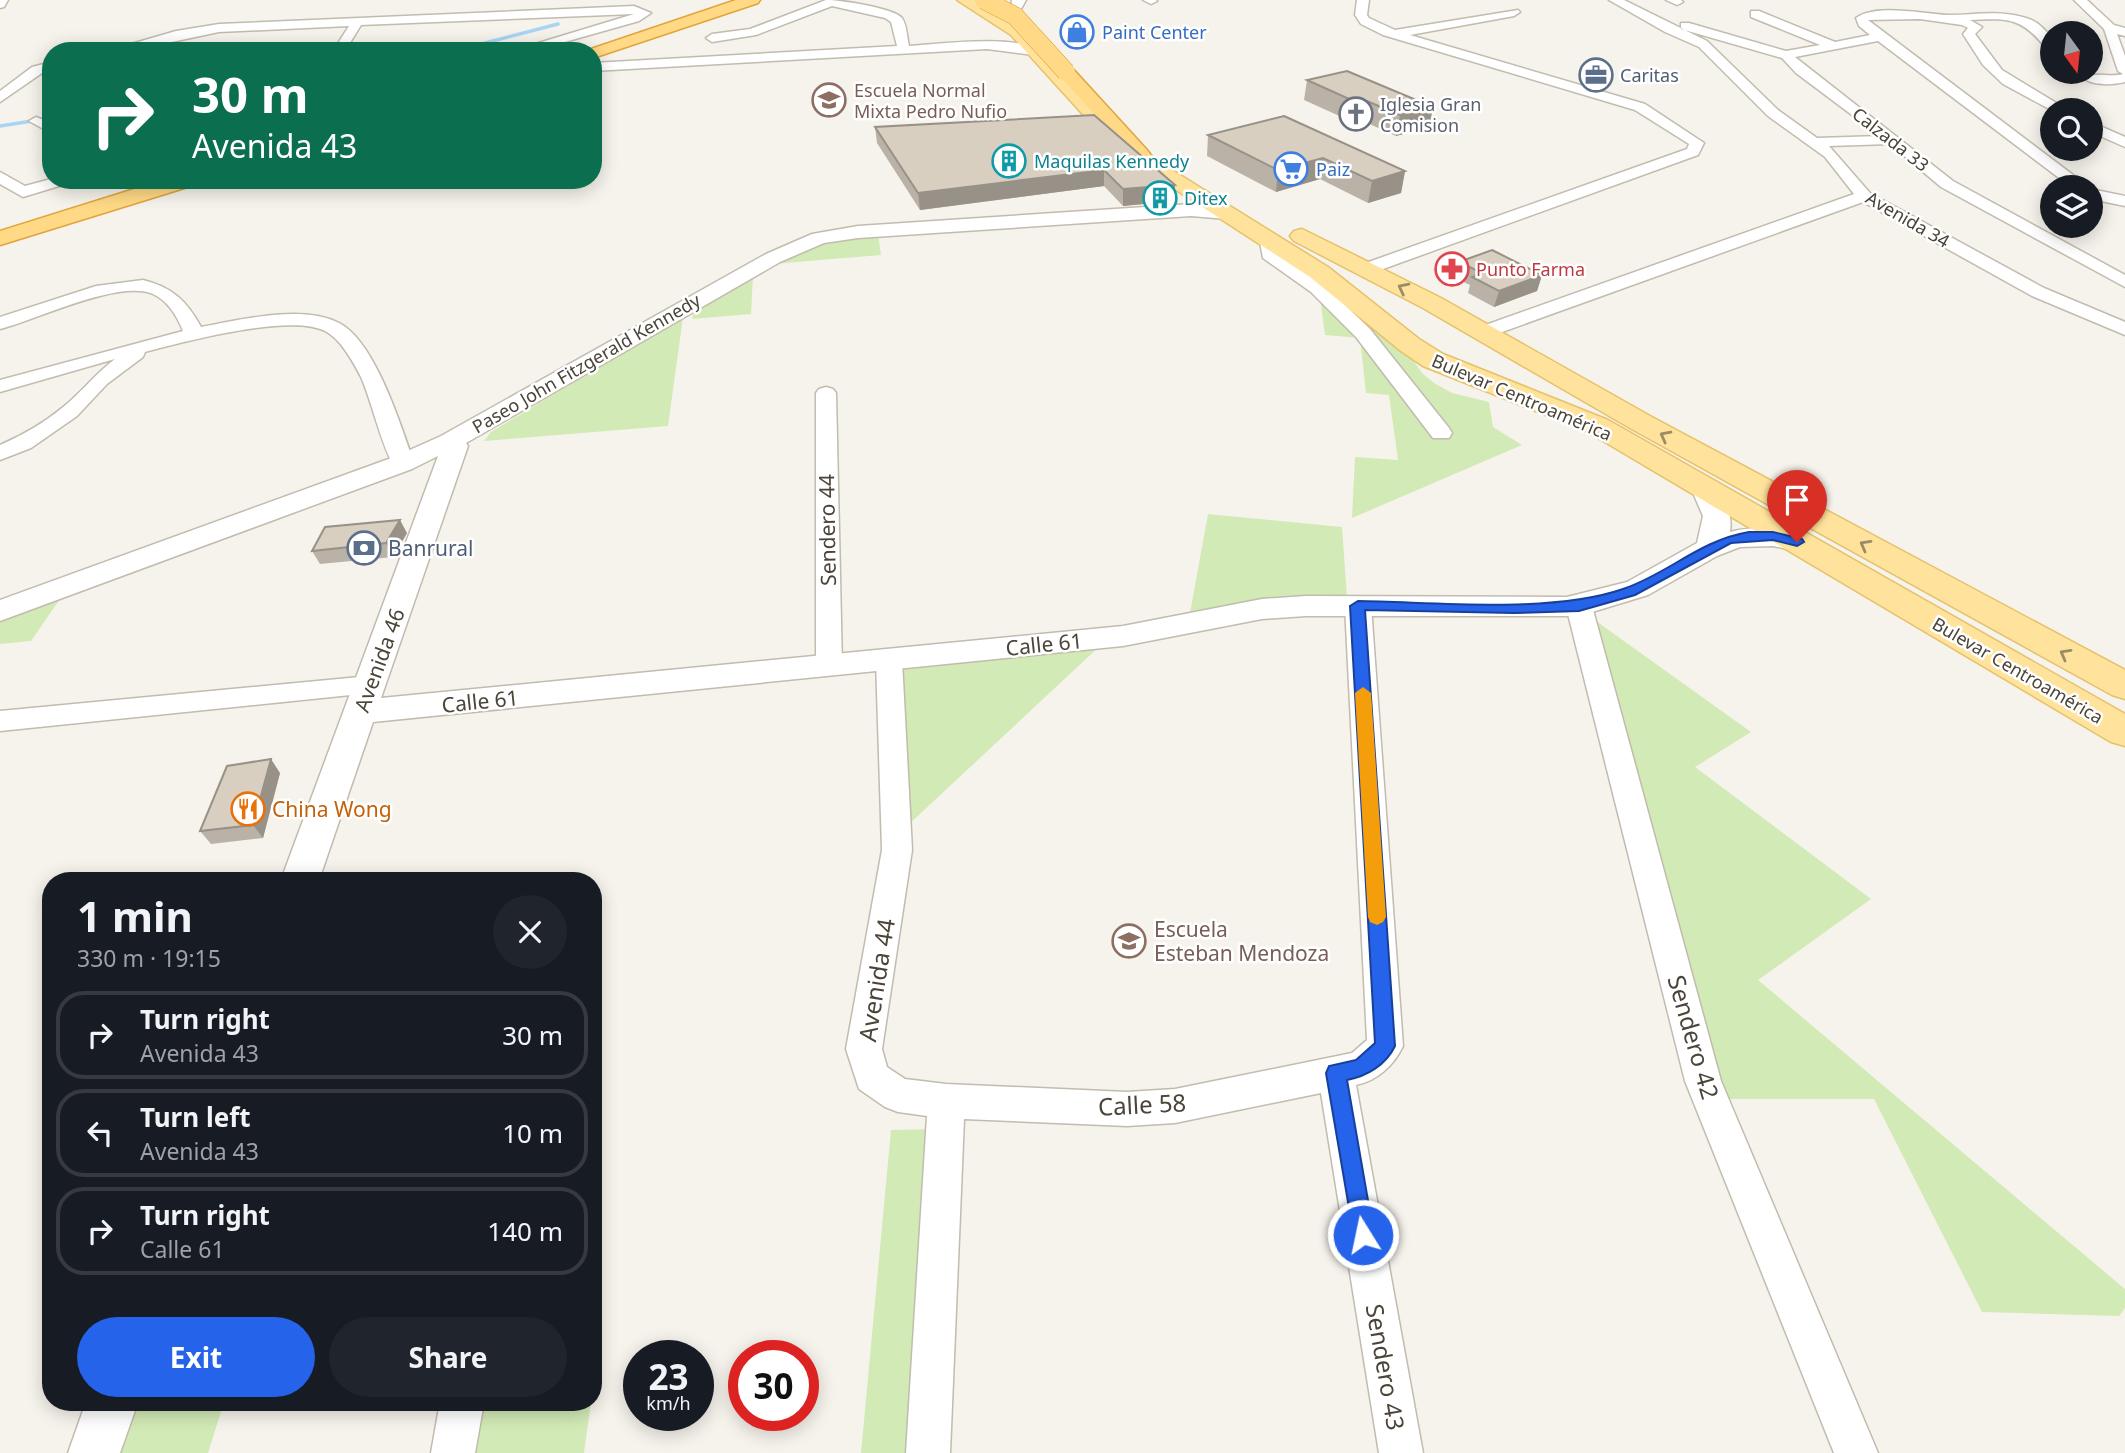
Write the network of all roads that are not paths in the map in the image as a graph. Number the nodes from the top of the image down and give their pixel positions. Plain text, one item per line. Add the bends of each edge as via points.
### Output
1 (2, 0) edge
2 (726, 0) edge
3 (751, 0) edge
4 (965, 0) edge
5 (984, 0) edge
6 (993, 0) edge
7 (1363, 0) edge
8 (1615, 0) edge
9 (2080, 0) edge
10 (1016, 2) edge
11 (1676, 3) edge
12 (0, 5) edge
13 (1514, 12) dead end
14 (1755, 14) dead end
15 (1950, 17) junction
16 (1652, 19) junction
17 (357, 23) junction
18 (2110, 27) junction
19 (752, 32) junction
20 (1018, 32) junction
21 (2040, 32) edge
22 (2125, 32) edge
23 (654, 33) junction
24 (1715, 33) junction
25 (1392, 34) junction
26 (176, 35) junction
27 (771, 37) dead end
28 (1880, 37) junction
29 (712, 38) dead end
30 (149, 42) edge
31 (195, 42) edge
32 (345, 42) edge
33 (548, 42) edge
34 (595, 42) edge
35 (987, 45) junction
36 (1836, 47) junction
37 (602, 49) edge
38 (904, 50) junction
39 (1034, 51) junction
40 (1786, 55) junction
41 (655, 63) junction
42 (602, 66) edge
43 (42, 69) edge
44 (37, 70) junction
45 (2125, 71) edge
46 (42, 72) edge
47 (2104, 78) edge
48 (2125, 78) edge
49 (2098, 84) edge
50 (2105, 89) dead end
51 (0, 97) edge
52 (2040, 99) edge
53 (36, 121) dead end
54 (42, 124) edge
55 (2103, 132) edge
56 (1894, 140) junction
57 (1813, 142) junction
58 (2125, 143) edge
59 (1139, 154) junction
60 (2065, 175) edge
61 (0, 177) edge
62 (42, 186) edge
63 (117, 189) edge
64 (157, 189) edge
65 (1864, 195) junction
66 (2103, 196) edge
67 (2125, 201) edge
68 (1210, 208) junction
69 (0, 225) edge
70 (1267, 237) junction
71 (0, 238) edge
72 (1366, 269) junction
73 (2125, 282) edge
74 (1432, 303) junction
75 (1387, 313) junction
76 (0, 323) edge
77 (2125, 329) edge
78 (1485, 332) junction
79 (194, 334) junction
80 (147, 345) junction
81 (1442, 352) junction
82 (1531, 360) junction
83 (1494, 376) junction
84 (0, 386) edge
85 (826, 393) dead end
86 (1598, 426) junction
87 (1441, 433) dead end
88 (450, 441) junction
89 (0, 453) edge
90 (403, 463) junction
91 (1704, 488) junction
92 (1797, 542) junction
93 (1710, 547) junction
94 (1358, 606) junction
95 (1579, 606) junction
96 (0, 611) edge
97 (889, 660) junction
98 (829, 666) junction
99 (2125, 686) edge
100 (365, 699) junction
101 (0, 721) edge
102 (2125, 732) edge
103 (303, 872) edge
104 (1336, 1073) junction
105 (946, 1101) junction
106 (109, 1411) edge
107 (460, 1411) edge
108 (94, 1453) edge
109 (453, 1453) edge
110 (928, 1453) edge
111 (1401, 1453) edge
112 (1856, 1453) edge

1 - 12 street
2 - 34 highway
3 - 23 highway
4 - 20 main road, Bulevar Centroamérica
5 - 59 highway, bridge via 1015,16
6 - 20 main road
7 - 25 street via 1365,21
8 - 16 street, Avenida 34
9 - 18 street
10 - 72 main road, Bulevar Centroamérica via 1140,138 1172,164
11 - 24 street via 1706,21
13 - 25 street via 1456,17
14 - 36 street
15 - 21 street via 1990,14
15 - 28 street via 1863,18
15 - 52 street via 1976,27 1969,34 2000,78
16 - 24 street, Calzada 33
16 - 57 street, Avenida 34 via 1703,44 1773,113
17 - 26 street via 232,27
17 - 32 street
17 - 33 street via 645,13
18 - 22 street
18 - 45 street
19 - 27 street
19 - 29 street
19 - 38 street via 826,3 837,3 897,20
20 - 35 street via 1008,41
20 - 39 main road, Bulevar Centroamérica
23 - 37 highway
23 - 41 street via 615,54 621,60
24 - 40 street, Calzada 33
25 - 72 street via 1640,107 1696,143 1693,152
26 - 30 street
26 - 31 street
28 - 36 street
28 - 60 street
35 - 38 street
35 - 39 street
36 - 40 street
38 - 41 street
39 - 59 main road, Bulevar Centroamérica via 1114,137
40 - 56 street, Calzada 33
41 - 42 street
43 - 44 street
44 - 46 street
44 - 51 street
47 - 48 street
49 - 50 street
53 - 54 street
55 - 58 street
56 - 57 street
56 - 73 street, Calzada 33 via 1947,184
57 - 65 street, Avenida 34 via 1830,153
59 - 68 main road, Bulevar Centroamérica
61 - 62 street via 23,192
63 - 69 highway
64 - 71 highway
65 - 77 street, Avenida 34 via 2038,292
65 - 78 street
66 - 67 street
68 - 70 main road, Bulevar Centroamérica
68 - 75 main road via 1284,241
68 - 88 street, Paseo John Fitzgerald Kennedy via 819,238 773,258
70 - 86 main road, Bulevar Centroamérica via 1433,360
70 - 87 street via 1269,254 1317,289 1363,333
74 -> 72 main road, Bulevar Centroamérica
74 - 75 main road via 1438,311 1433,318 1410,320
74 - 78 main road, Bulevar Centroamérica
75 - 81 main road
76 - 79 street via 101,292 143,285 158,290 185,312
78 - 81 main road via 1493,344 1480,355
78 - 82 main road, Bulevar Centroamérica
79 - 80 street
79 - 90 street via 298,320 332,326 365,365
80 - 84 street
80 - 89 street via 100,380 70,412
81 - 83 main road
82 - 83 main road via 1505,359 1492,369
99 -> 82 main road, Bulevar Centroamérica
83 - 86 main road via 1565,406
85 - 98 street, Sendero 44
86 - 91 main road, Bulevar Centroamérica
88 - 90 street, Paseo John Fitzgerald Kennedy
88 - 100 street, Avenida 46 via 455,446
90 - 96 street, Paseo John Fitzgerald Kennedy
91 - 92 main road, Bulevar Centroamérica
91 - 93 street via 1719,518
92 - 93 street, Calle 61 via 1749,536
92 - 102 main road, Bulevar Centroamérica
93 - 95 street, Calle 61 via 1643,586
94 - 95 street, Calle 61
94 - 97 street, Calle 61 via 1262,609 1123,636
94 - 104 street, Calle 58 via 1385,1046 1361,1068
95 - 112 street, Sendero 42 via 1703,1082
97 - 98 street, Calle 61
97 - 105 street, Avenida 44 via 897,850 864,1049 872,1077 898,1095
98 - 100 street, Calle 61
100 - 101 street, Calle 61
100 - 103 street, Avenida 46
104 - 105 street, Calle 58 via 1163,1107
104 - 111 street, Sendero 43
105 - 110 street
106 - 108 street
107 - 109 street

